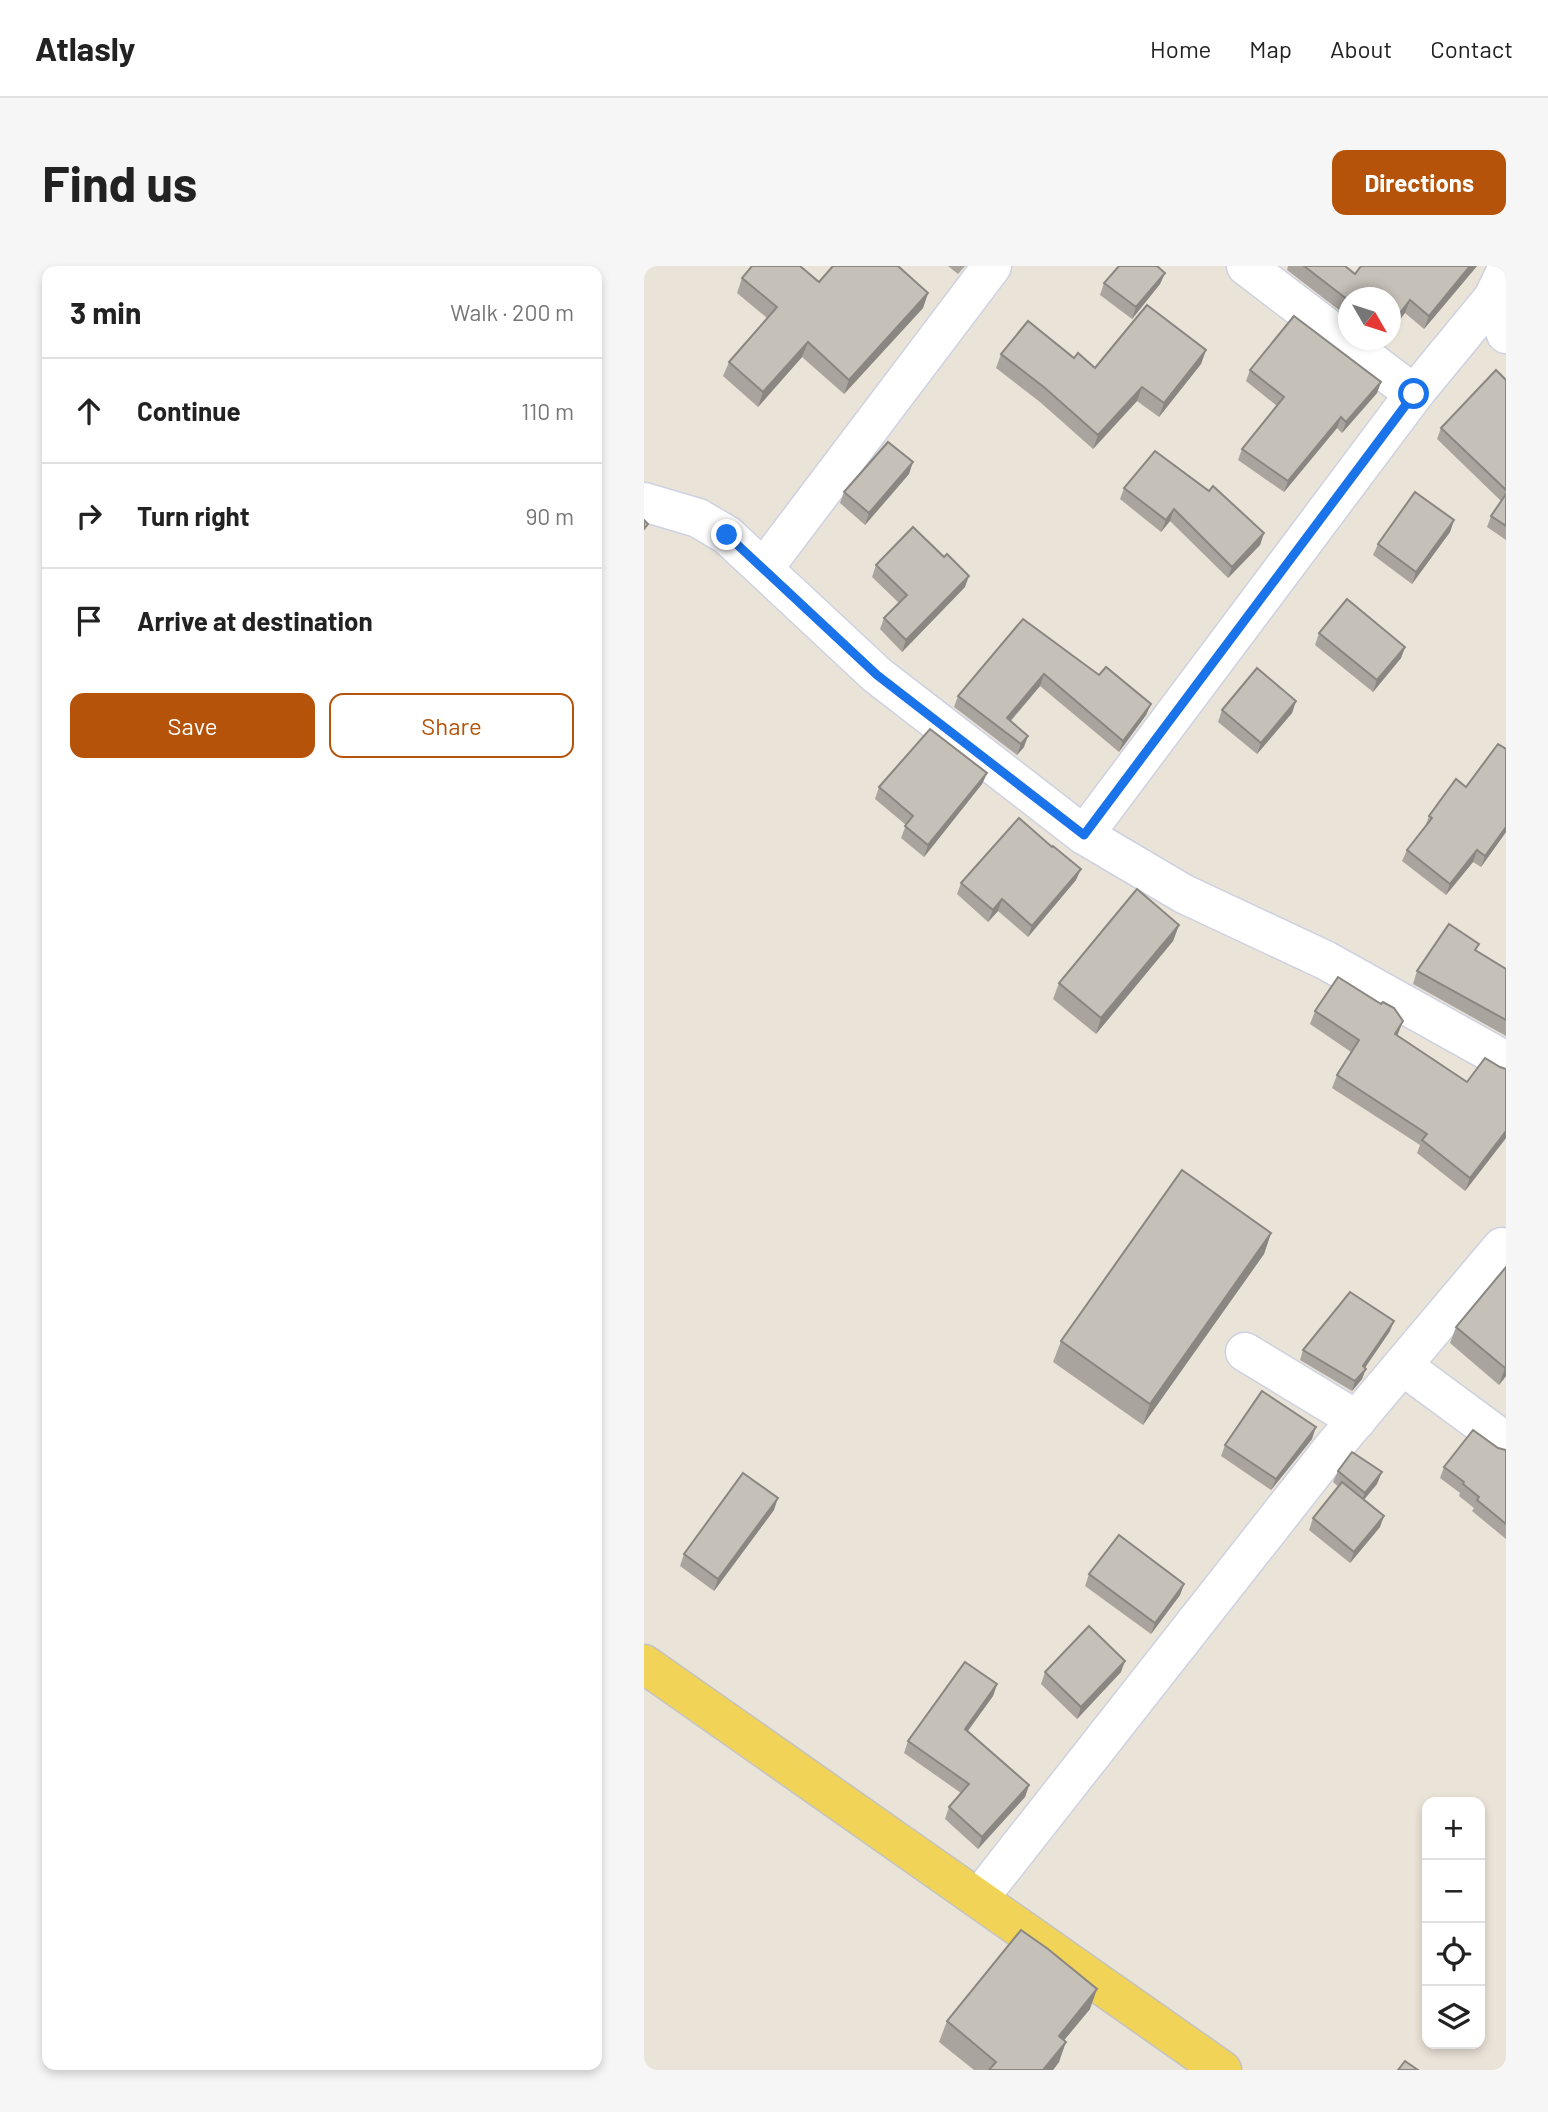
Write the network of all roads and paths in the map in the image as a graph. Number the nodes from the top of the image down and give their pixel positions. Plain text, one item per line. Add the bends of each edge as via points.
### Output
1 (992, 266) edge
2 (1247, 266) edge
3 (1500, 285) edge
4 (1506, 334) edge
5 (1414, 394) junction
6 (644, 502) edge
7 (764, 568) junction
8 (1084, 835) junction
9 (1506, 1061) edge
10 (1505, 1247) edge
11 (1245, 1352) dead end
12 (1404, 1366) junction
13 (1357, 1420) junction
14 (1506, 1442) edge
15 (644, 1664) edge
16 (979, 1898) junction
17 (1222, 2070) edge

1 - 7 street
2 - 5 street
3 - 4 street
3 - 5 street
5 - 8 street
6 - 7 street via 698,518 727,535
7 - 8 street via 877,675
8 - 9 street via 1184,894 1325,960
10 - 12 street
11 - 13 street
12 - 13 street
12 - 14 street
13 - 16 street
15 - 16 main road
16 - 17 main road

